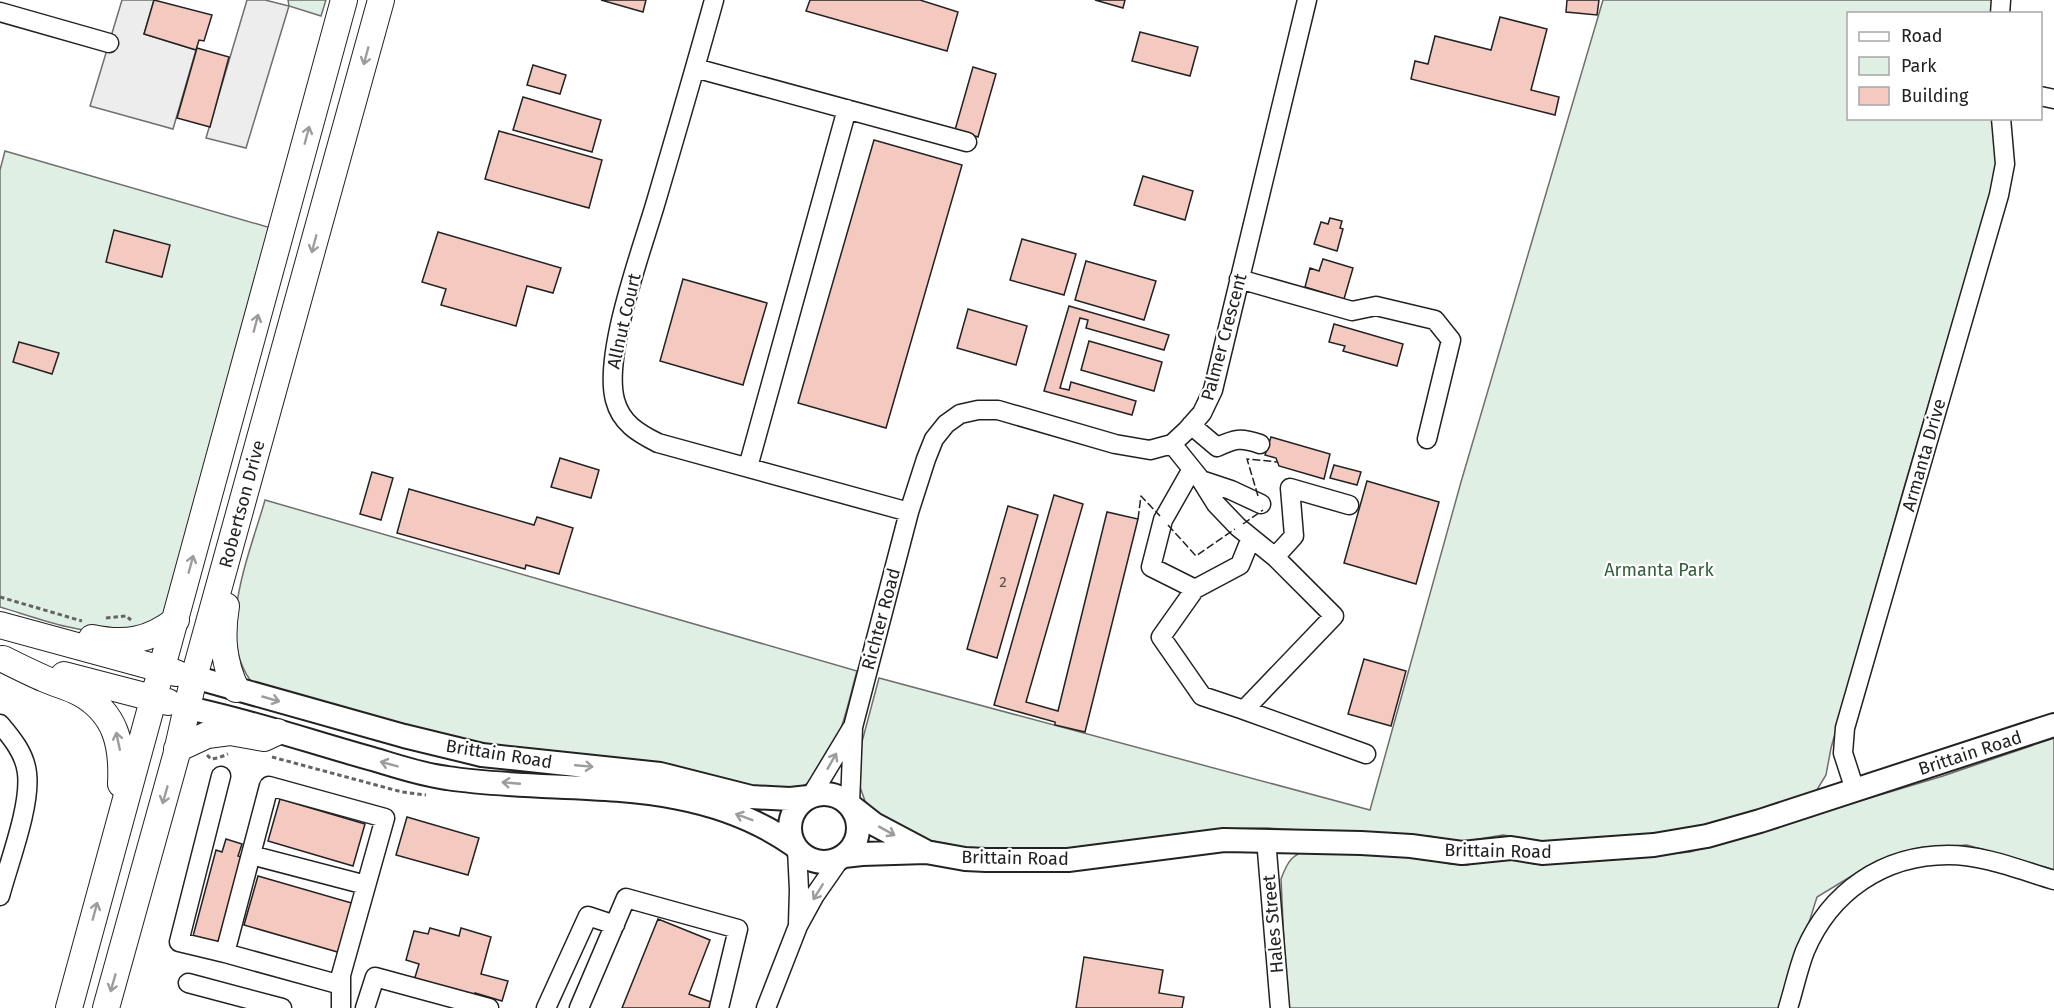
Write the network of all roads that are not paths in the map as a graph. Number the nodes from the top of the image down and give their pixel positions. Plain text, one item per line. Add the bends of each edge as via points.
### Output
1 (344, 0) edge
2 (381, 0) edge
3 (714, 0) edge
4 (1307, 0) edge
5 (0, 12) edge
6 (109, 43) dead end
7 (695, 68) junction
8 (848, 110) junction
9 (2001, 120) edge
10 (967, 142) dead end
11 (1239, 279) junction
12 (1191, 425) junction
13 (1427, 439) dead end
14 (1172, 444) junction
15 (1260, 444) dead end
16 (748, 468) junction
17 (1197, 475) junction
18 (1261, 504) dead end
19 (1349, 505) dead end
20 (909, 512) junction
21 (1251, 538) junction
22 (1275, 557) junction
23 (220, 586) junction
24 (1195, 589) junction
25 (176, 620) junction
26 (0, 625) edge
27 (29, 633) junction
28 (2, 658) edge
29 (162, 670) junction
30 (194, 677) junction
31 (236, 689) junction
32 (154, 698) junction
33 (188, 708) junction
34 (1244, 710) junction
35 (0, 724) edge
36 (2054, 725) edge
37 (853, 727) junction
38 (277, 732) junction
39 (177, 749) junction
40 (1366, 754) dead end
41 (221, 776) dead end
42 (1855, 790) junction
43 (810, 796) junction
44 (850, 805) junction
45 (119, 820) junction
46 (1266, 839) junction
47 (796, 847) junction
48 (926, 852) junction
49 (251, 855) junction
50 (842, 858) junction
51 (2054, 880) edge
52 (366, 885) junction
53 (0, 896) edge
54 (615, 925) junction
55 (798, 926) junction
56 (225, 953) junction
57 (188, 983) dead end
58 (341, 985) junction
59 (549, 1002) edge
60 (579, 1007) edge
61 (69, 1008) edge
62 (106, 1008) edge
63 (282, 1008) edge
64 (341, 1008) edge
65 (365, 1008) edge
66 (489, 1008) edge
67 (719, 1008) edge
68 (766, 1008) edge
69 (1280, 1008) edge
70 (1788, 1008) edge

25 -> 1 highway, Robertson Drive
2 -> 23 highway, Robertson Drive
3 - 7 street, Allnut Court
4 - 11 street, Palmer Crescent
5 - 6 street
7 - 8 street
7 - 16 street, Allnut Court via 627,298 612,363 612,384 621,416 636,431 658,443
8 - 10 street
8 - 16 street
9 - 42 street, Armanta Drive via 2005,164 1999,195 1845,728 1843,753
11 - 12 street, Palmer Crescent via 1213,390
11 - 13 street via 1352,311 1376,306 1435,320 1451,340
12 - 14 street, Palmer Crescent
12 - 15 street via 1216,447 1245,438
14 - 17 street
14 - 20 street via 1150,450 1115,444 998,410 960,414 934,439
16 - 20 street, Allnut Court
17 - 18 street
17 - 21 street via 1216,504
17 - 24 street via 1163,520 1151,567
19 - 22 street via 1290,488 1294,536
20 - 37 street, Richter Road
21 - 22 street
21 - 24 street via 1240,565
22 - 34 street via 1334,616
23 - 30 highway, Robertson Drive
23 - 31 highway via 226,606 223,648
24 - 34 street via 1161,637 1202,696
25 - 27 highway via 158,634 131,641 102,640 62,631
25 - 29 highway, Robertson Drive
26 - 27 highway
27 - 29 highway
28 - 32 highway
45 -> 28 highway via 120,750 115,728 102,709 80,693
29 - 30 highway
29 - 32 highway, Robertson Drive
30 - 31 main road, Brittain Road
30 - 33 highway, Robertson Drive
31 -> 43 main road, Brittain Road via 482,755 660,774 751,797
32 - 33 highway
32 - 45 highway, Robertson Drive
33 - 38 main road, Brittain Road
33 - 39 highway, Robertson Drive
34 - 40 street
35 - 53 street via 15,741 27,771 27,798
36 - 42 main road, Brittain Road
43 -> 37 street, Richter Road
37 - 44 street, Richter Road
38 - 39 highway via 264,738 230,732 207,735
47 -> 38 main road, Brittain Road via 740,815 673,795 446,778
39 -> 62 highway, Robertson Drive
41 - 56 street via 179,942
42 - 46 main road, Brittain Road via 1707,836 1654,845 1542,853 1512,848 1462,853 1411,846
43 - 44 main road via 832,794
43 - 47 main road via 793,813 790,835
44 -> 48 main road, Brittain Road via 874,824
44 - 50 main road via 859,827 852,848
61 -> 45 highway
46 - 48 main road, Brittain Road via 1224,840 1068,860 965,859
46 - 69 street, Hales Street
47 - 50 main road via 812,860
47 - 55 street
48 - 50 main road, Brittain Road
49 - 52 street
49 - 52 street via 269,786 385,818
49 - 56 street
50 -> 55 street
51 - 70 street via 1988,861 1948,855 1907,860 1875,871 1846,892 1823,917 1805,951
52 - 58 street
54 - 59 street via 588,916
54 - 60 street
54 - 67 street via 626,898 738,929
55 - 68 street
56 - 58 street
57 - 63 street
58 - 64 street
59 - 60 street
65 - 66 street via 375,977

